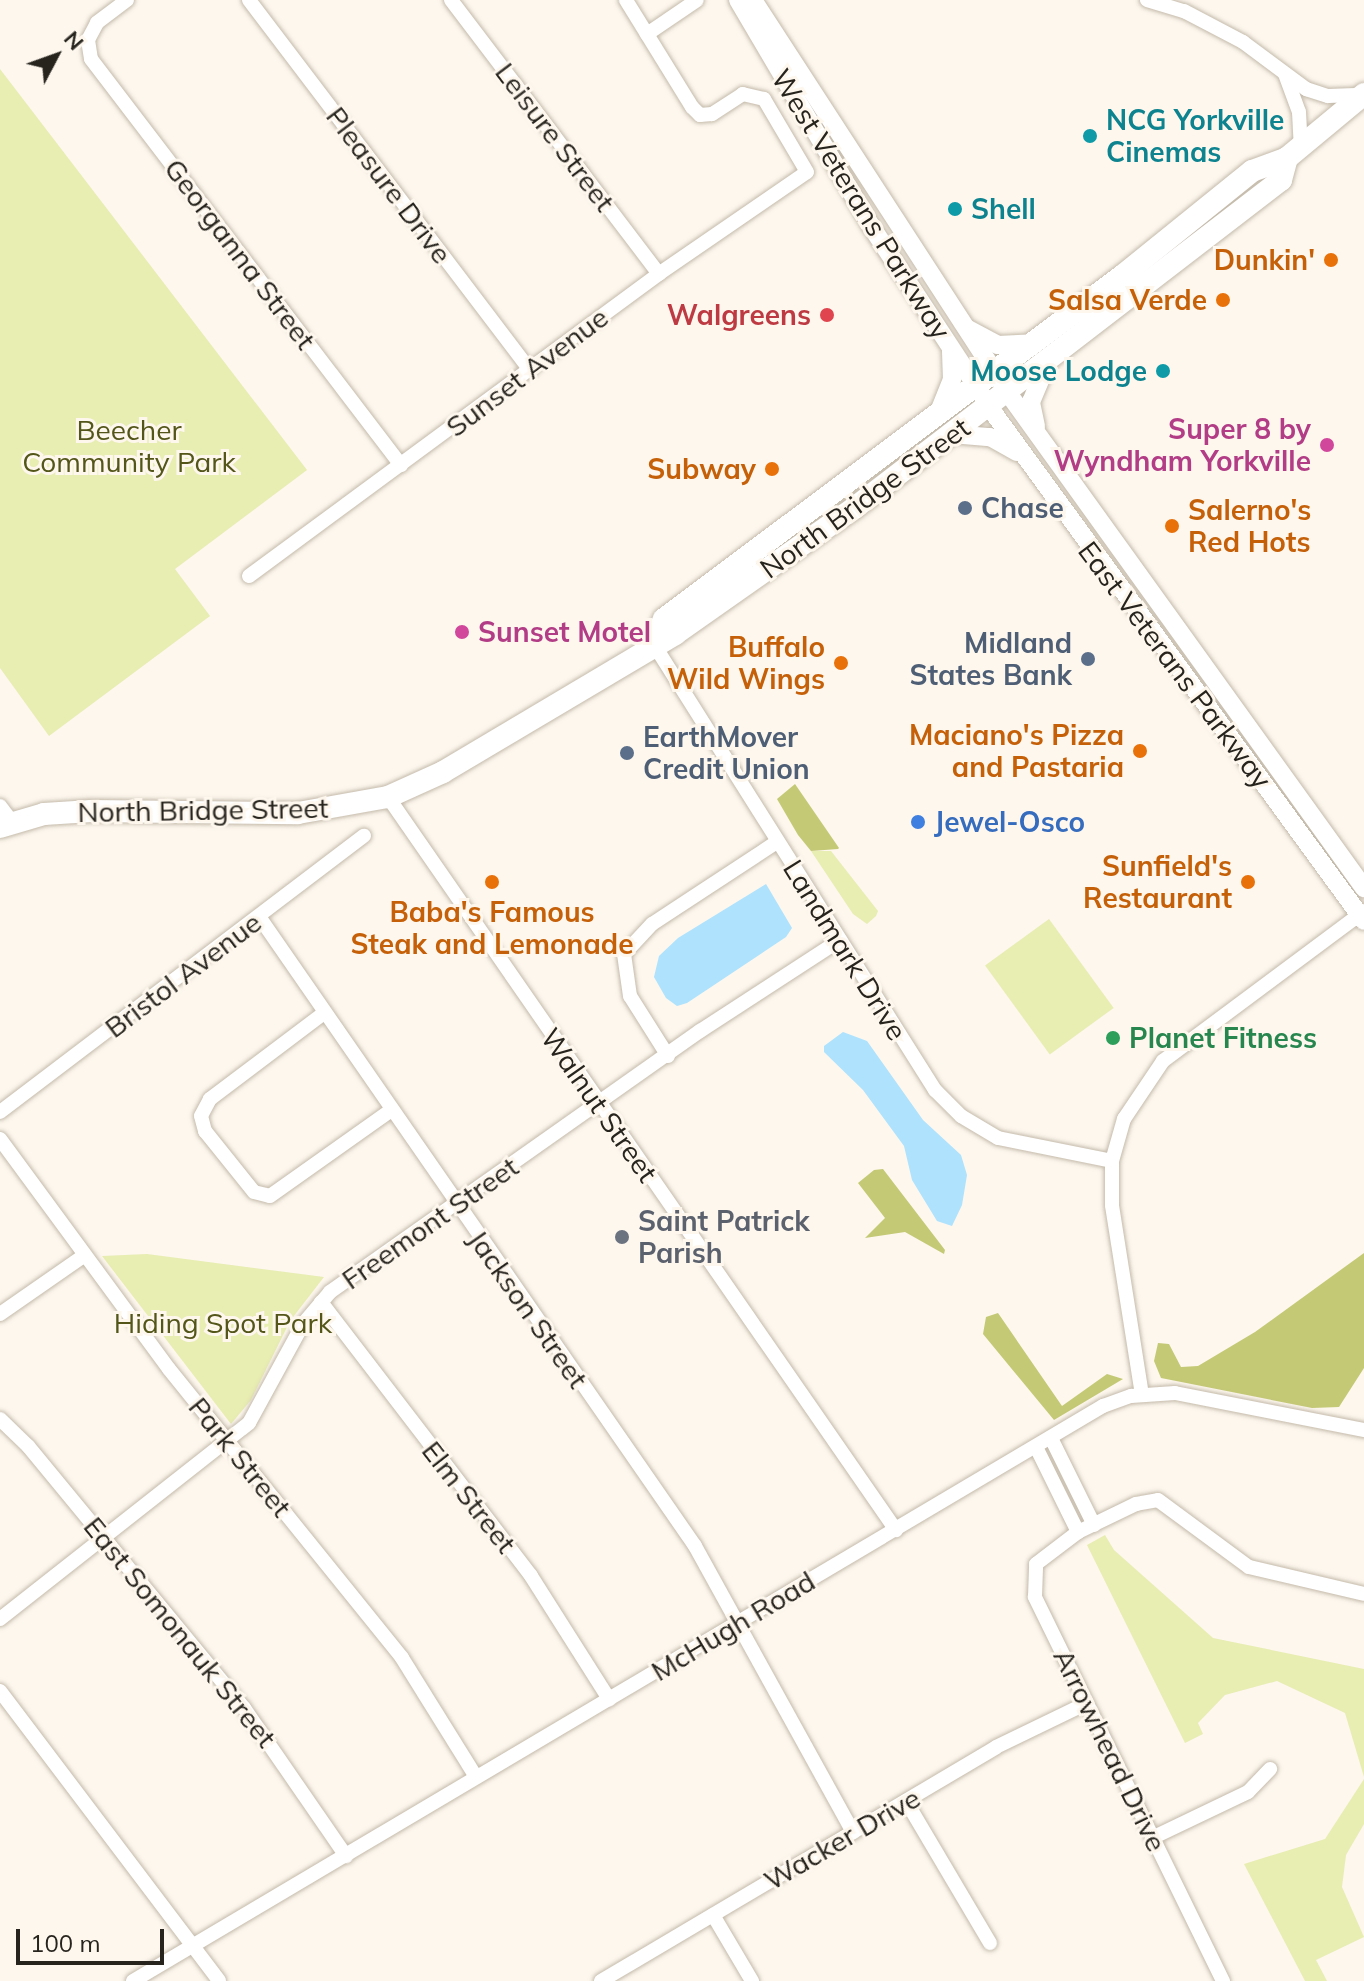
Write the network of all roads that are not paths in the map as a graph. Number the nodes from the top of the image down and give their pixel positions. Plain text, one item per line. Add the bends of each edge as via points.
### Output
1 (127, 0) edge
2 (249, 0) edge
3 (451, 0) edge
4 (626, 0) edge
5 (697, 0) edge
6 (738, 0) edge
7 (753, 0) edge
8 (1147, 0) edge
9 (1180, 5) edge
10 (647, 34) junction
11 (1285, 74) junction
12 (1363, 95) edge
13 (1294, 152) junction
14 (659, 274) junction
15 (965, 327) junction
16 (1033, 343) junction
17 (951, 348) junction
18 (1047, 364) junction
19 (530, 370) junction
20 (995, 372) junction
21 (976, 386) junction
22 (1008, 393) junction
23 (989, 406) junction
24 (937, 416) junction
25 (952, 434) junction
26 (1041, 440) junction
27 (1024, 457) junction
28 (401, 465) junction
29 (249, 576) dead end
30 (653, 643) junction
31 (388, 797) junction
32 (4, 818) edge
33 (364, 836) dead end
34 (777, 842) junction
35 (1364, 888) edge
36 (1362, 915) edge
37 (260, 918) junction
38 (840, 940) junction
39 (324, 1013) junction
40 (668, 1056) junction
41 (600, 1106) junction
42 (390, 1111) junction
43 (0, 1112) edge
44 (0, 1139) edge
45 (1112, 1161) junction
46 (455, 1206) junction
47 (85, 1255) junction
48 (321, 1302) junction
49 (0, 1314) edge
50 (1142, 1395) junction
51 (0, 1419) edge
52 (1364, 1430) edge
53 (1051, 1438) junction
54 (230, 1442) junction
55 (1036, 1447) junction
56 (1094, 1525) junction
57 (896, 1530) junction
58 (1078, 1532) junction
59 (105, 1540) junction
60 (1364, 1594) edge
61 (0, 1619) edge
62 (740, 1621) junction
63 (0, 1691) edge
64 (609, 1699) junction
65 (1087, 1703) junction
66 (1270, 1769) dead end
67 (476, 1777) junction
68 (906, 1801) junction
69 (853, 1832) junction
70 (1154, 1837) junction
71 (346, 1856) junction
72 (713, 1915) junction
73 (990, 1943) dead end
74 (193, 1945) junction
75 (133, 1981) edge
76 (219, 1981) edge
77 (601, 1981) edge
78 (752, 1981) edge
79 (1223, 1981) edge

1 - 28 street, Georganna Street via 97,23 88,40 98,68
2 - 19 street, Pleasure Drive
3 - 14 street, Leisure Street
4 - 10 street
5 - 10 street
6 - 17 main road, West Veterans Parkway via 871,226
7 - 15 main road, West Veterans Parkway
8 - 9 street
9 - 11 street via 1268,57
10 - 14 street, Sunset Avenue via 700,115 712,114 743,94 764,99 807,172
11 - 12 street via 1319,94
11 - 13 street via 1299,112
12 - 13 highway, North Bridge Street
13 - 16 highway, North Bridge Street via 1252,171
13 - 18 highway, North Bridge Street via 1281,180
14 - 19 street, Sunset Avenue
15 - 16 main road via 998,345
15 - 20 main road, West Veterans Parkway
16 - 20 highway, North Bridge Street
17 - 21 main road, West Veterans Parkway
17 - 24 main road via 952,380
18 - 22 highway, North Bridge Street
18 - 26 main road via 1031,402
19 - 28 street, Sunset Avenue
20 - 21 highway, North Bridge Street
20 - 22 main road, West Veterans Parkway
21 - 23 main road, West Veterans Parkway
21 - 24 highway, North Bridge Street
22 - 23 highway, North Bridge Street
22 - 26 main road, East Veterans Parkway
23 - 25 highway, North Bridge Street
23 - 27 main road, East Veterans Parkway
24 - 30 highway, North Bridge Street via 664,619
25 - 27 main road via 990,437
25 - 30 highway, North Bridge Street via 811,540 675,634
26 - 35 main road, East Veterans Parkway
27 - 36 main road, East Veterans Parkway
28 - 29 street, Sunset Avenue
30 - 31 highway, North Bridge Street via 479,754
30 - 34 street, Landmark Drive
31 - 32 highway, North Bridge Street via 298,813 91,811
31 - 41 street, Walnut Street
33 - 37 street, Bristol Avenue
34 - 38 street, Landmark Drive
34 - 40 street via 652,924 624,954 630,996
36 - 45 street via 1163,1061 1131,1104
37 - 39 street, Jackson Street
37 - 43 street, Bristol Avenue
38 - 40 street, Freemont Street
38 - 45 street, Landmark Drive via 935,1090 961,1116 1010,1143
39 - 42 street, Jackson Street
39 - 42 street via 210,1099 201,1116 205,1131 254,1192 270,1196
40 - 41 street, Freemont Street
41 - 46 street, Freemont Street
41 - 57 street, Walnut Street
42 - 46 street, Jackson Street
44 - 47 street, Park Street
45 - 50 street via 1112,1205
46 - 48 street, Freemont Street
46 - 62 street, Jackson Street via 695,1546
47 - 49 street
47 - 54 street, Park Street
48 - 54 street, Freemont Street via 292,1344 264,1402
48 - 64 street, Elm Street via 368,1370 498,1531
50 - 52 street, McHugh Road via 1175,1393
50 - 53 street, McHugh Road via 1103,1406
51 - 59 street, East Somonauk Street
53 - 55 street, McHugh Road
53 - 56 street
54 - 59 street, Freemont Street
54 - 67 street, Park Street via 402,1658
55 - 57 street, McHugh Road
55 - 58 street
56 - 58 street
56 - 60 street via 1158,1500 1249,1567
57 - 62 street, McHugh Road
58 - 65 street, Arrowhead Drive via 1047,1551 1032,1579 1035,1597
59 - 61 street, Freemont Street
59 - 71 street, East Somonauk Street via 277,1751
62 - 64 street, McHugh Road
62 - 69 street, Jackson Street via 808,1759
63 - 74 street
64 - 67 street, McHugh Road
65 - 68 street, Wacker Drive via 996,1747
65 - 70 street, Arrowhead Drive
66 - 70 street via 1248,1792
67 - 71 street, McHugh Road
68 - 69 street, Wacker Drive
68 - 73 street
69 - 72 street, Wacker Drive
70 - 79 street, Arrowhead Drive
71 - 74 street, McHugh Road
72 - 77 street, Wacker Drive
72 - 78 street
74 - 75 street, McHugh Road
74 - 76 street

